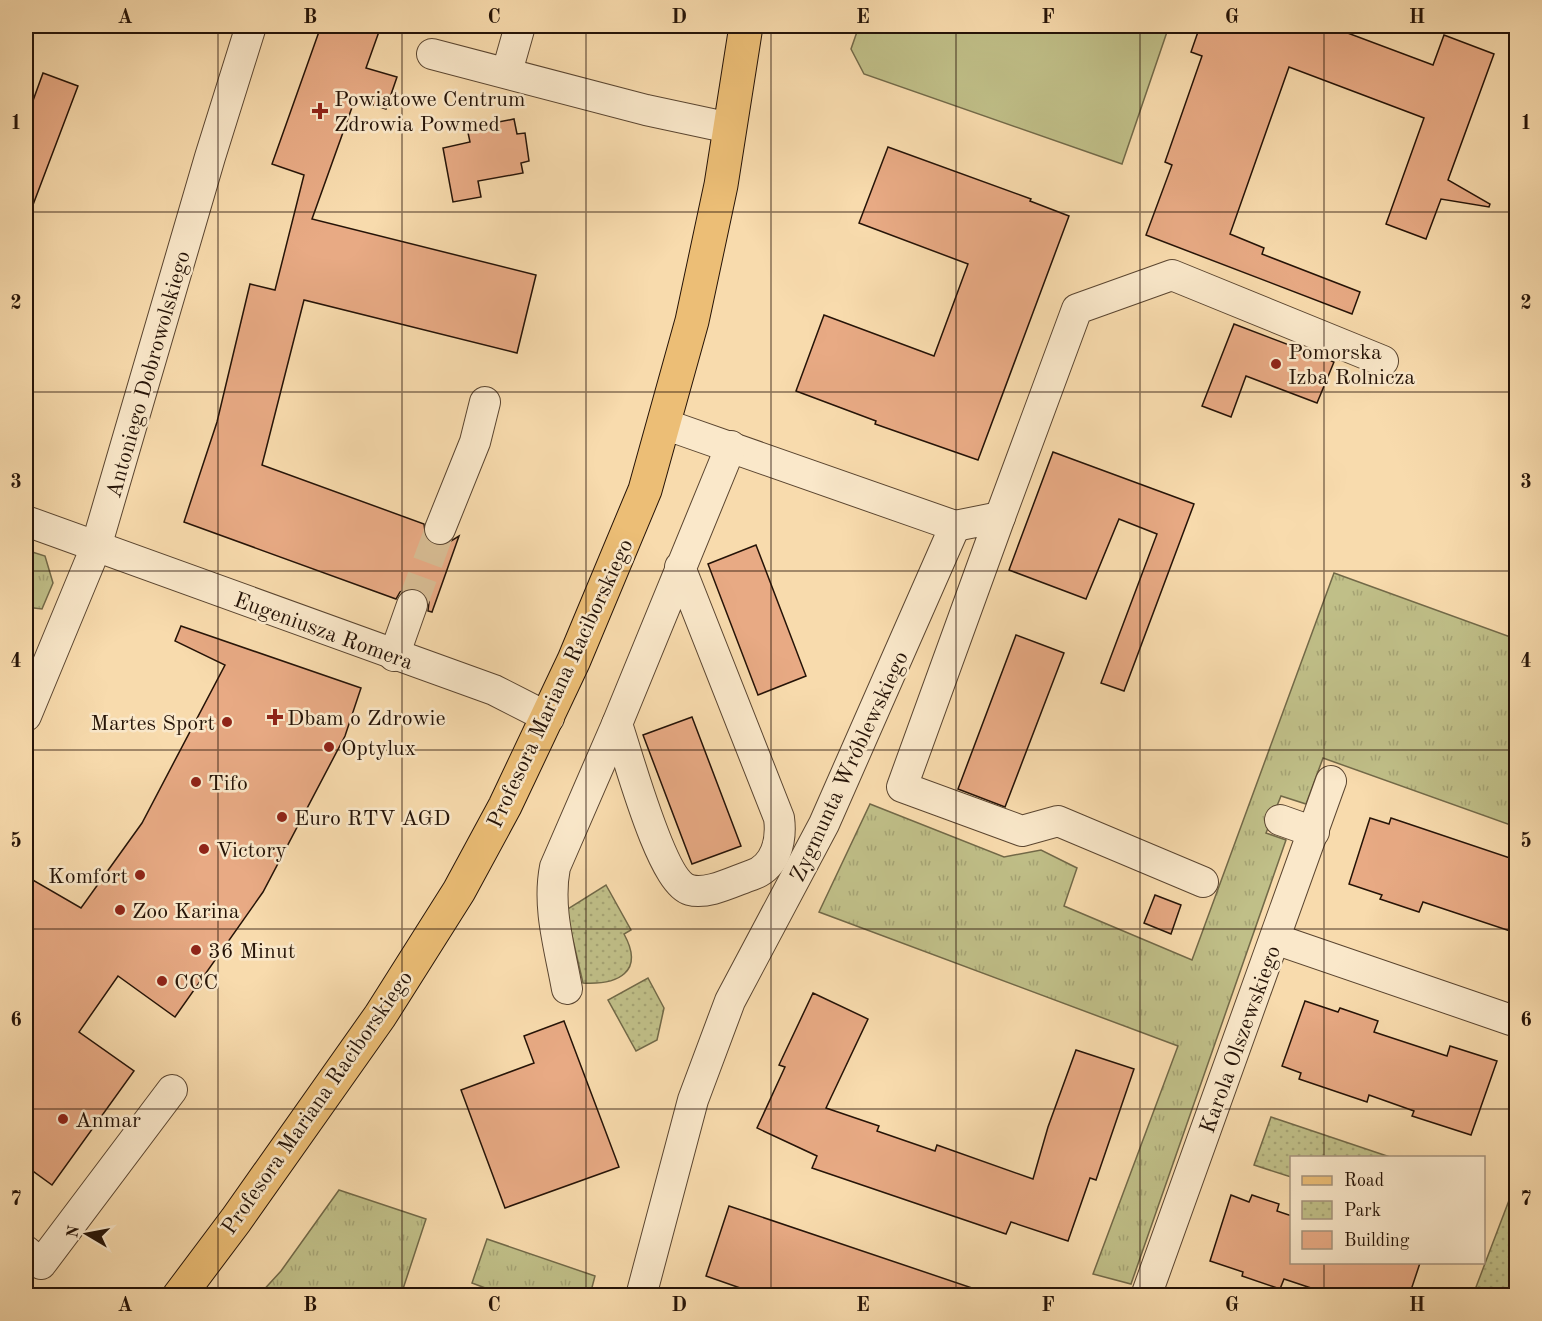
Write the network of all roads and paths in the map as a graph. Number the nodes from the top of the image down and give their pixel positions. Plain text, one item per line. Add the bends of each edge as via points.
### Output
1 (251, 26) edge
2 (520, 26) edge
3 (746, 26) edge
4 (432, 54) dead end
5 (507, 72) junction
6 (730, 128) junction
7 (1383, 361) dead end
8 (485, 402) dead end
9 (664, 424) junction
10 (732, 446) junction
11 (1000, 517) junction
12 (26, 521) edge
13 (955, 526) junction
14 (440, 530) tunnel mouth
15 (96, 547) junction
16 (680, 567) junction
17 (412, 605) tunnel mouth
18 (394, 656) junction
19 (26, 716) edge
20 (549, 718) junction
21 (617, 724) junction
22 (1331, 781) dead end
23 (1280, 820) dead end
24 (1314, 832) junction
25 (1203, 882) dead end
26 (1275, 939) junction
27 (567, 989) dead end
28 (1511, 1020) dead end
29 (172, 1090) dead end
30 (26, 1251) edge
31 (1148, 1295) edge
32 (179, 1296) edge
33 (641, 1296) edge

1 - 15 street, Antoniego Dobrowolskiego
2 - 5 street
3 - 6 main road, Profesora Mariana Raciborskiego
4 - 5 street
5 - 6 street via 646,110
6 - 9 main road, Profesora Mariana Raciborskiego via 722,185 692,321
7 - 11 street via 1172,275 1077,309
8 - 14 street via 475,441
9 - 10 street
9 - 20 main road, Profesora Mariana Raciborskiego via 628,536
10 - 13 street
10 - 16 street
11 - 13 street
11 - 25 street via 902,787 1022,831 1058,821
12 - 15 street, Eugeniusza Romera
13 - 33 street, Zygmunta Wróblewskiego via 824,824 730,1001 693,1100
15 - 18 street, Eugeniusza Romera
15 - 19 street, Antoniego Dobrowolskiego
16 - 21 street
16 - 21 street via 779,818 781,833 771,862 758,873 702,891 688,890 677,882 663,861
17 - 18 street
18 - 20 street, Eugeniusza Romera via 494,690
20 - 32 main road, Profesora Mariana Raciborskiego via 459,891 386,1006
21 - 27 street via 555,867 551,901
22 - 24 street, Karola Olszewskiego
23 - 24 street
24 - 26 street, Karola Olszewskiego
26 - 28 street
26 - 31 street, Karola Olszewskiego
29 - 30 street via 41,1264

